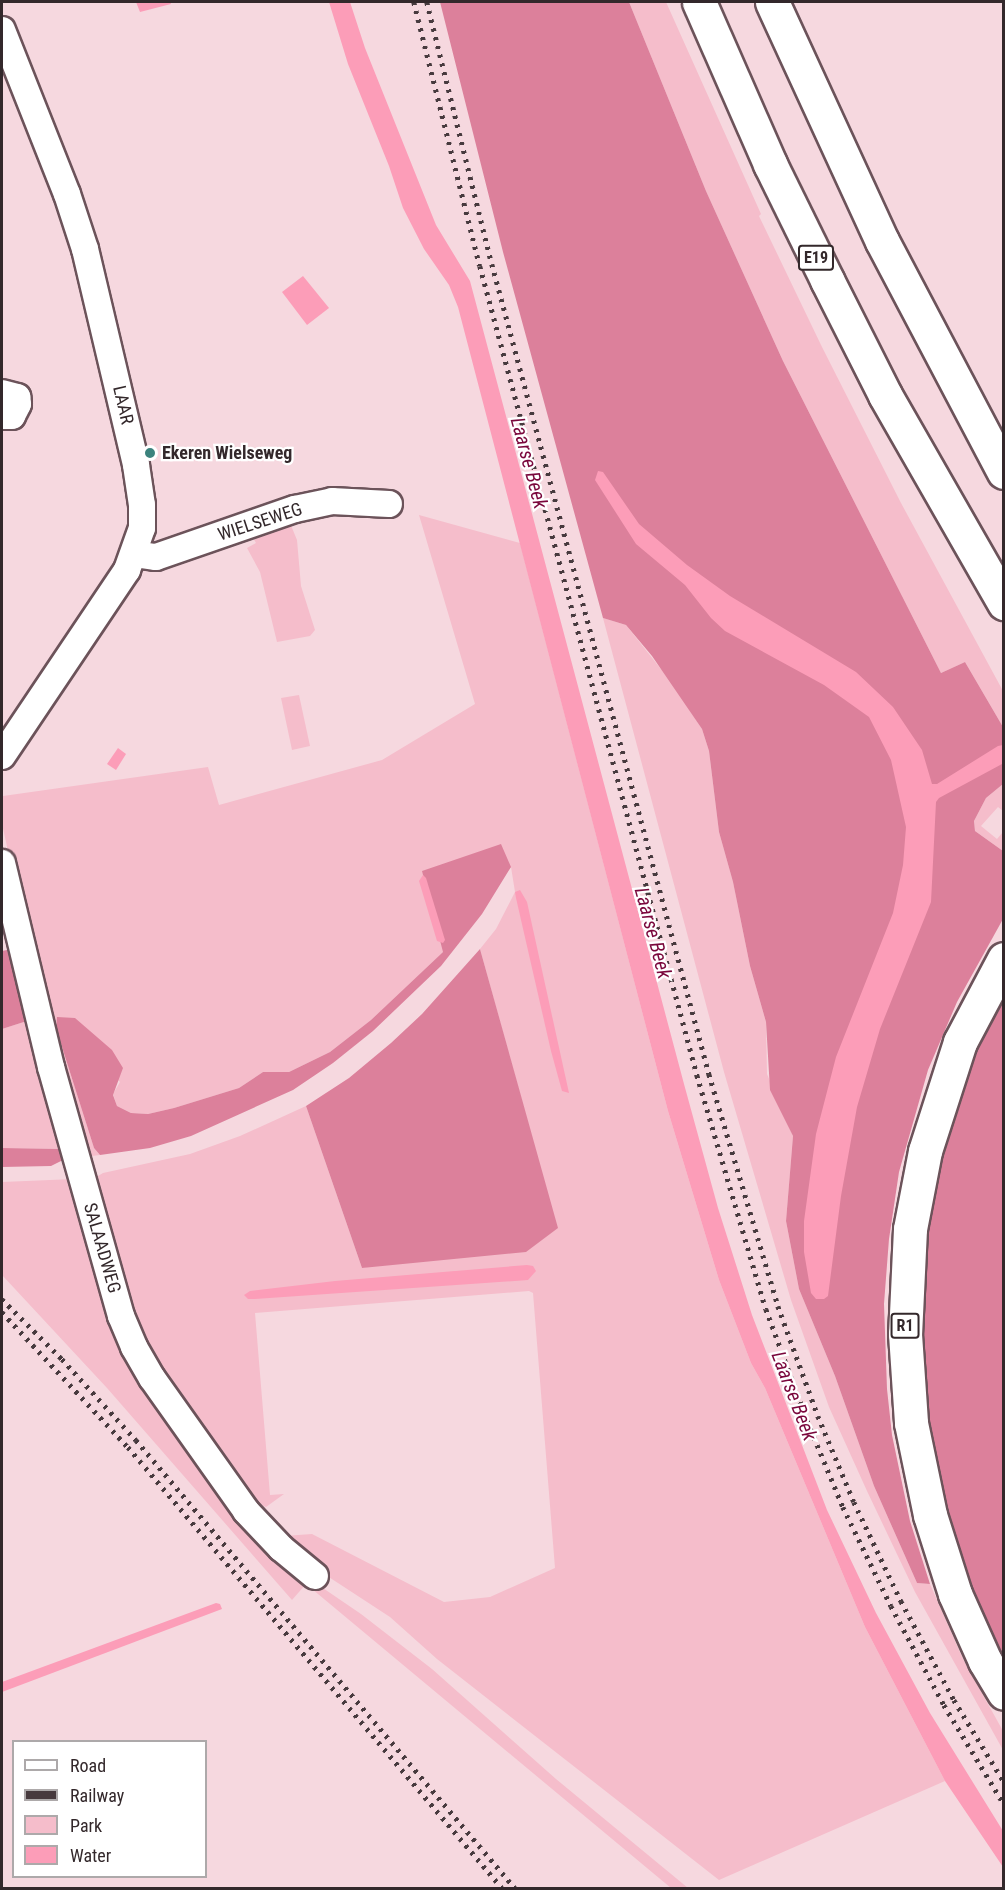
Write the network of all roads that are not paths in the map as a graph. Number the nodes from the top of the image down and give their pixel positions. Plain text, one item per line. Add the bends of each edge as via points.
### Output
1 (699, 2) edge
2 (772, 2) edge
3 (2, 30) edge
4 (2, 393) edge
5 (2, 416) edge
6 (1004, 472) edge
7 (389, 504) dead end
8 (134, 554) junction
9 (977, 560) junction
10 (1004, 603) edge
11 (1004, 623) edge
12 (2, 756) edge
13 (2, 863) edge
14 (1004, 959) edge
15 (315, 1576) dead end
16 (1004, 1693) edge

1 - 9 highway, E19 via 770,164 827,280 885,395
2 - 6 highway via 882,241
3 - 8 street, LAAR via 67,194 99,300 142,505 142,528
4 - 5 street via 12,393 18,404 12,416
7 - 8 street, WIELSEWEG via 332,501 294,509 156,556
8 - 12 street, LAAR
9 - 10 highway, E19
9 - 11 highway, E19
13 - 15 street, SALAADWEG via 51,1067 134,1347 246,1511
14 - 16 highway, R1 via 960,1042 925,1151 910,1229 905,1323 911,1423 930,1515 964,1616

